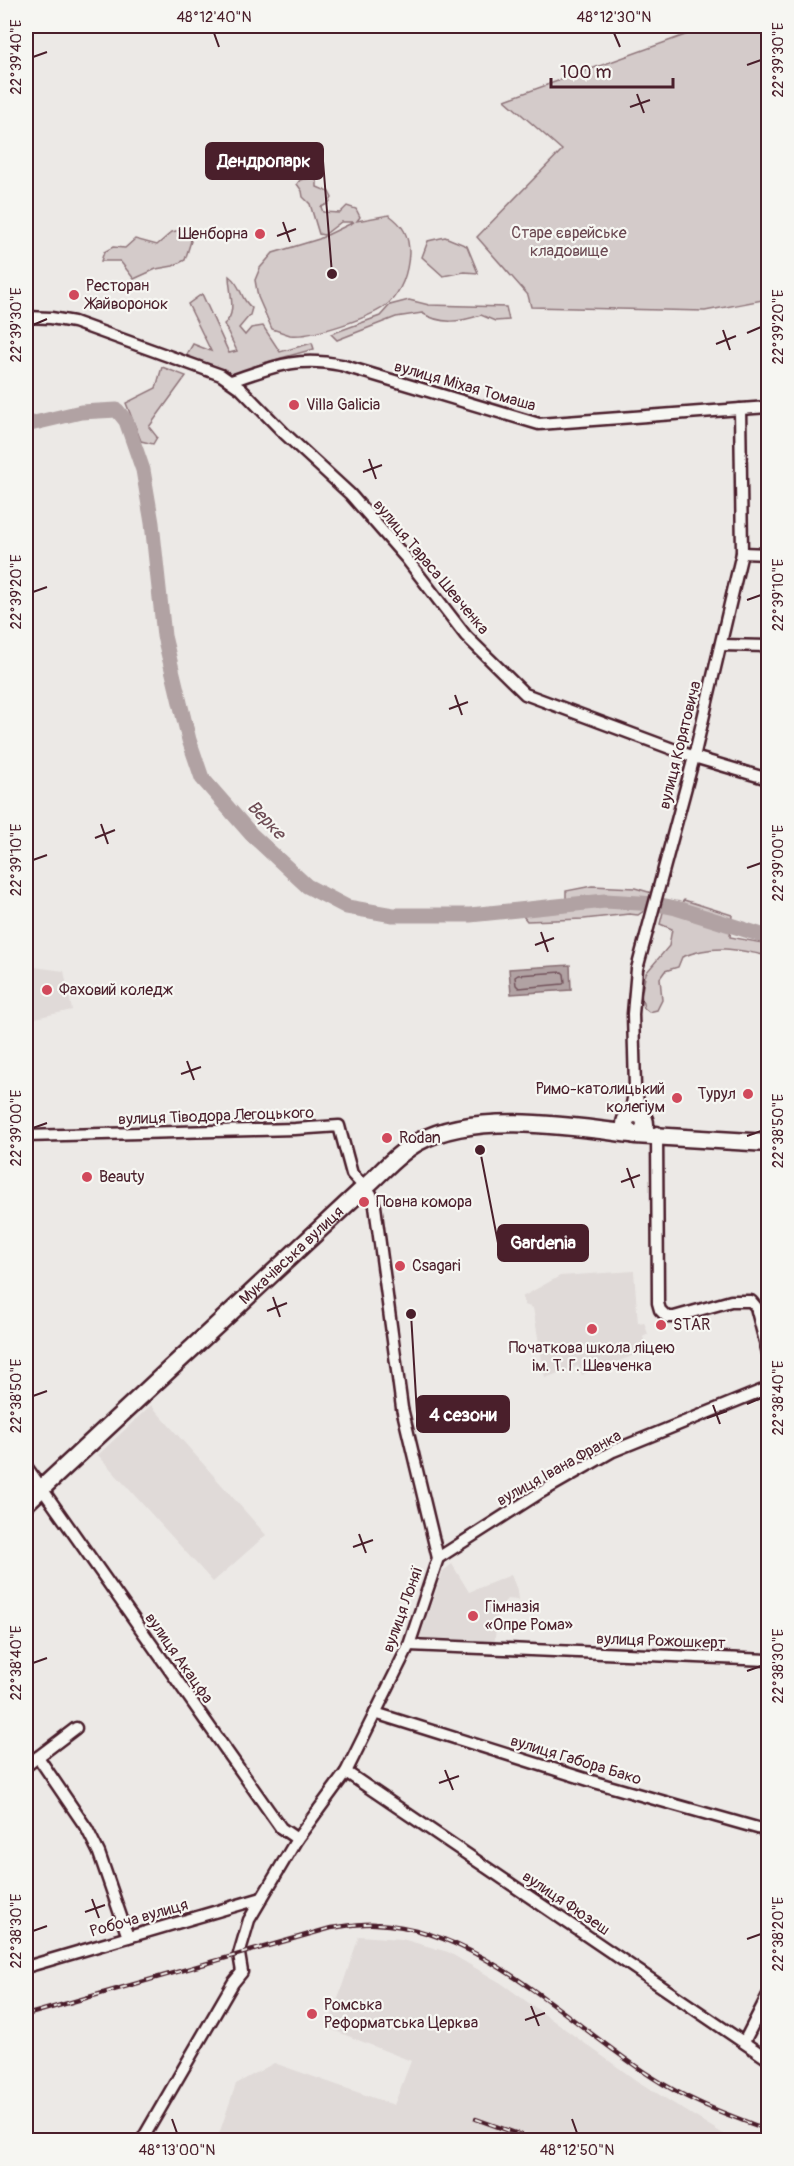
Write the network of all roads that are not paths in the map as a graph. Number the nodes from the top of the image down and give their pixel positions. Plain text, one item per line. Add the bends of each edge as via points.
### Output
1 (26, 317) edge
2 (231, 381) junction
3 (768, 407) edge
4 (740, 409) junction
5 (742, 553) junction
6 (768, 554) edge
7 (721, 645) junction
8 (768, 646) edge
9 (694, 757) junction
10 (768, 779) edge
11 (643, 1127) junction
12 (26, 1136) edge
13 (768, 1143) edge
14 (365, 1187) junction
15 (768, 1353) edge
16 (768, 1388) edge
17 (26, 1466) edge
18 (41, 1489) junction
19 (26, 1503) edge
20 (438, 1558) junction
21 (409, 1645) junction
22 (768, 1660) edge
23 (375, 1713) junction
24 (76, 1728) dead end
25 (39, 1757) junction
26 (26, 1766) edge
27 (346, 1772) junction
28 (768, 1831) edge
29 (297, 1839) junction
30 (262, 1898) junction
31 (128, 1937) junction
32 (26, 1967) edge
33 (768, 1995) edge
34 (744, 2042) junction
35 (768, 2059) edge
36 (142, 2140) edge

1 - 2 street, вулиця Тараса Шевченка via 74,322
2 - 4 street, вулиця Міхая Томаша via 286,363 322,362 538,424
2 - 9 street, вулиця Тараса Шевченка via 350,494 466,636 525,694
3 - 4 street, вулиця Міхая Томаша
4 - 5 street, вулиця Корятовича
5 - 6 street
5 - 7 street, вулиця Корятовича
7 - 8 street
7 - 9 street, вулиця Корятовича
9 - 10 street, вулиця Тараса Шевченка
9 - 11 street, вулиця Корятовича via 637,969 633,1014 635,1087
11 - 13 highway
11 - 14 highway, Мукачівська вулиця via 607,1131 498,1124 452,1130 417,1143
11 - 15 street, вулиця Корятовича via 660,1310 667,1317 674,1317 731,1301 751,1301 756,1306
12 - 14 street, вулиця Тіводора Легоцького via 339,1126 352,1174
14 - 18 highway, Мукачівська вулиця
14 - 20 street, вулиця Лоняї via 375,1206 402,1407
16 - 20 street, вулиця Івана Франка via 613,1451
17 - 18 street, вулиця Акацфа
18 - 19 highway, Мукачівська вулиця
18 - 29 street, вулиця Акацфа via 281,1828
20 - 21 street, вулиця Лоняї
21 - 22 street, вулиця Рожошкерт
21 - 23 street, вулиця Лоняї
23 - 27 street, вулиця Лоняї
23 - 28 street, вулиця Габора Бако
24 - 25 street
25 - 26 street
25 - 31 street via 99,1853
27 - 29 street, вулиця Лоняї
27 - 34 street, вулиця Фюзеш
29 - 30 street, вулиця Лоняї
30 - 31 street, Робоча вулиця
30 - 36 street, вулиця Лоняї via 249,1920 239,1954 242,1972
31 - 32 street, Робоча вулиця
33 - 34 street
34 - 35 street, вулиця Фюзеш

